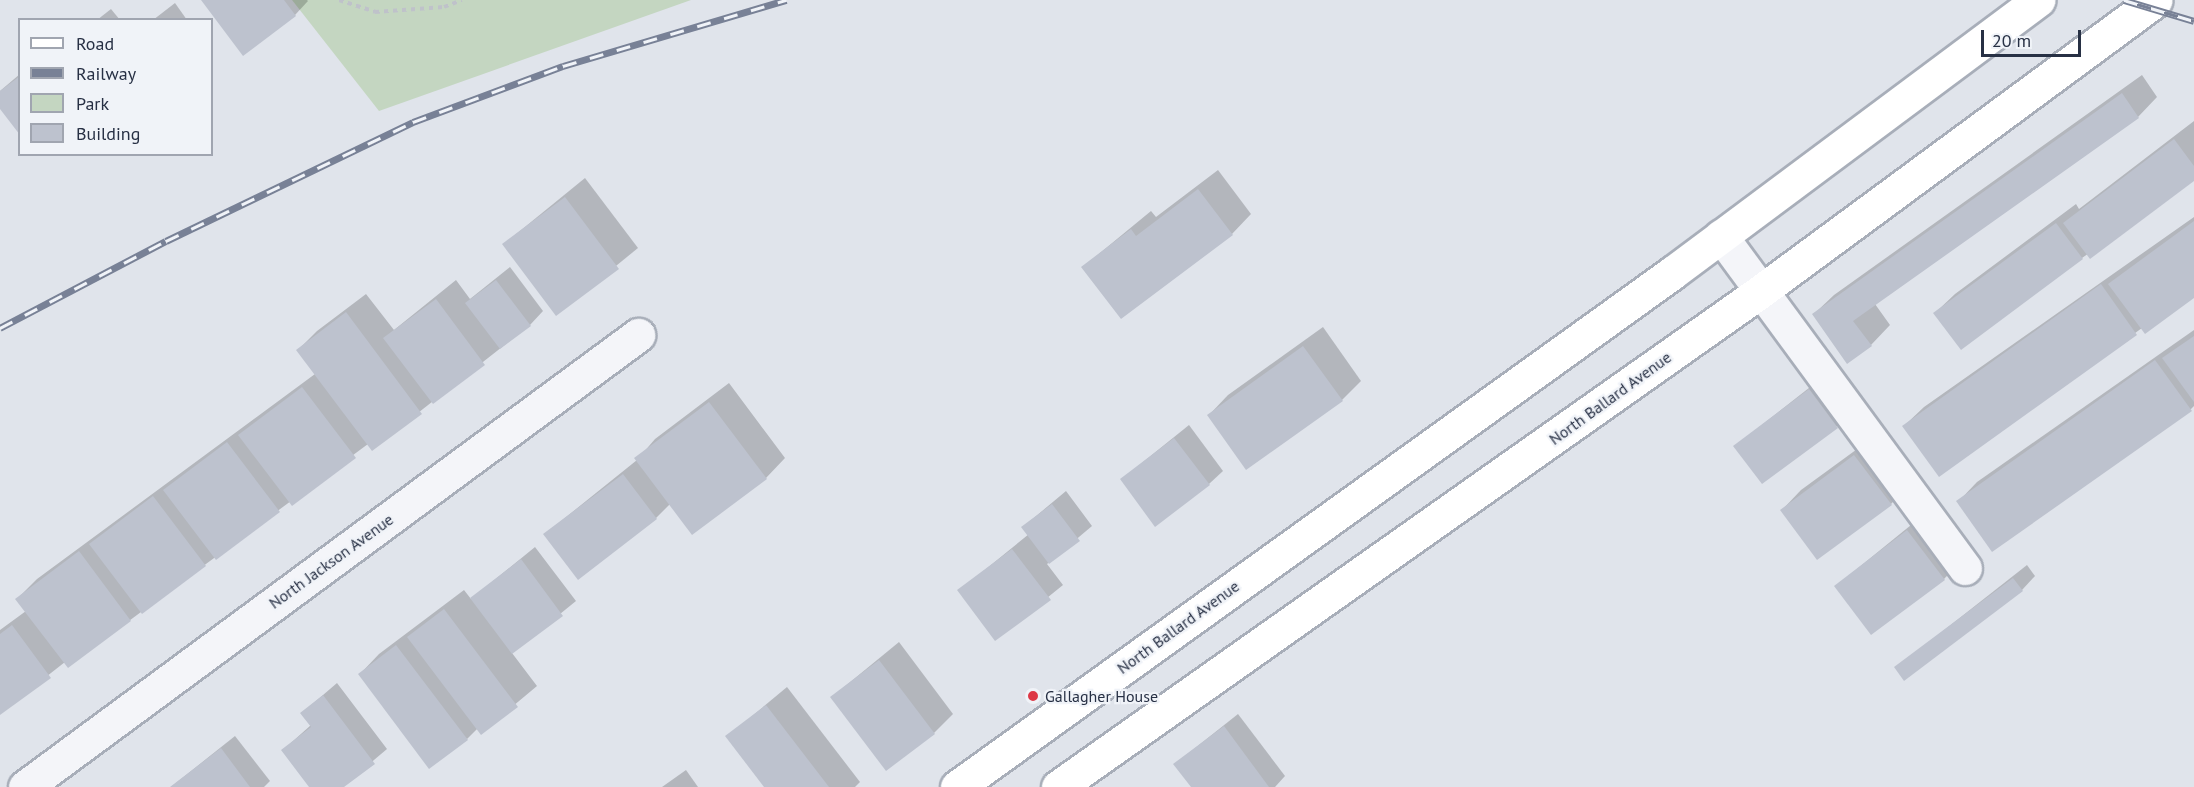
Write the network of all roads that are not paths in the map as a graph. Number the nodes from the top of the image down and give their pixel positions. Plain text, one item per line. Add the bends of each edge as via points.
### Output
1 (2038, 0) edge
2 (2155, 0) edge
3 (1721, 236) junction
4 (1761, 291) junction
5 (638, 335) dead end
6 (1965, 568) dead end
7 (25, 787) edge
8 (957, 787) edge
9 (1058, 787) edge

1 - 3 main road, North Ballard Avenue
2 - 4 main road, North Ballard Avenue
3 - 4 street
3 - 8 main road, North Ballard Avenue
4 - 6 street
4 - 9 main road, North Ballard Avenue
5 - 7 street, North Jackson Avenue

